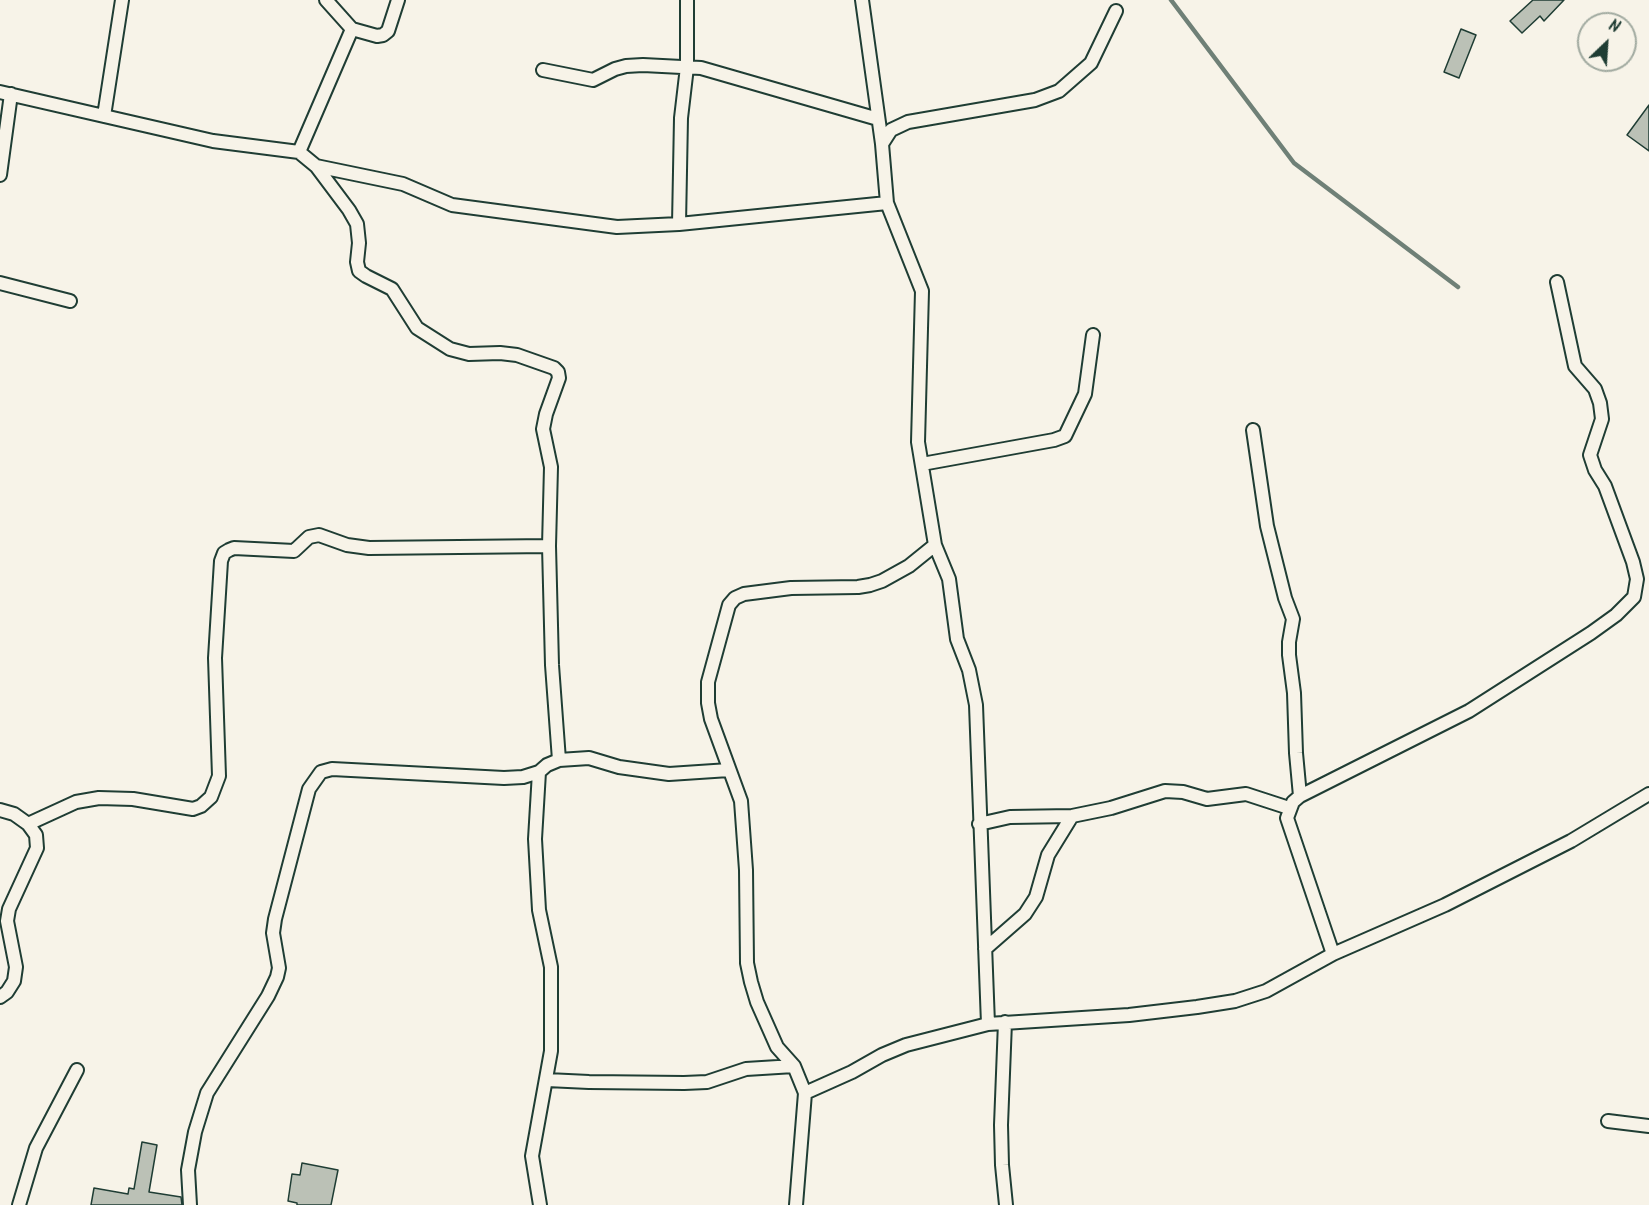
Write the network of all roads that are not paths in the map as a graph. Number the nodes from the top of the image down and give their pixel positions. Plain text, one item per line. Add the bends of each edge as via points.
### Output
1 (122, 0) edge
2 (326, 0) edge
3 (398, 0) edge
4 (687, 0) edge
5 (862, 0) edge
6 (1116, 11) dead end
7 (352, 29) junction
8 (687, 67) junction
9 (543, 70) dead end
10 (5, 93) edge
11 (104, 116) junction
12 (878, 119) junction
13 (882, 144) junction
14 (299, 152) junction
15 (316, 166) junction
16 (0, 175) edge
17 (887, 203) junction
18 (679, 224) junction
19 (1557, 282) dead end
20 (0, 283) edge
21 (70, 301) dead end
22 (1093, 335) dead end
23 (1253, 430) dead end
24 (922, 464) junction
25 (935, 545) junction
26 (549, 546) junction
27 (559, 760) junction
28 (729, 770) junction
29 (539, 772) junction
30 (1649, 794) edge
31 (1300, 796) junction
32 (1289, 808) junction
33 (0, 810) edge
34 (1072, 816) junction
35 (28, 824) junction
36 (979, 824) junction
37 (985, 949) junction
38 (1333, 954) junction
39 (0, 997) edge
40 (1005, 1022) junction
41 (988, 1024) junction
42 (794, 1066) junction
43 (77, 1070) dead end
44 (547, 1080) junction
45 (805, 1093) junction
46 (1608, 1121) dead end
47 (1649, 1126) edge
48 (19, 1205) edge
49 (190, 1205) edge
50 (540, 1205) edge
51 (796, 1205) edge
52 (1006, 1205) edge

1 - 11 street
2 - 7 street
3 - 7 street via 388,31 383,35
4 - 8 street
5 - 12 street
6 - 13 street via 1092,63 1059,91 1035,100 908,122 891,130
7 - 14 street
8 - 9 street via 626,66 593,80
8 - 12 street via 720,72
8 - 18 street via 681,118
10 - 11 street
10 - 16 street
11 - 14 street via 213,141
12 - 13 street
13 - 17 street
14 - 15 street
15 - 18 street via 403,184 452,205 617,227
15 - 26 street via 357,224 359,271 393,289 417,328 460,352 518,355 558,372 543,422 551,467
17 - 18 street
17 - 24 street via 922,291 918,442
19 - 31 street via 1575,366 1595,389 1600,404 1602,419 1590,455 1633,562 1637,579 1634,597 1591,633 1469,711
20 - 21 street
22 - 24 street via 1085,394 1065,436
23 - 31 street via 1267,526 1293,619 1289,649
24 - 25 street
25 - 28 street via 909,566 870,585 790,588 735,598 729,605 708,682 710,711
25 - 36 street via 949,579 957,639 976,705
26 - 27 street
26 - 35 street via 369,548 319,535 309,537 294,551 229,550 221,561 215,658 219,776 211,797 193,809 99,798 76,802
27 - 28 street via 589,758 669,774
27 - 29 street
28 - 42 street via 741,801 751,982 777,1047
29 - 44 street via 535,839 539,910 551,967
29 - 49 street via 504,778 332,769 321,772 309,789 275,919 277,977 207,1094 188,1170
30 - 38 street via 1571,841 1487,884
31 - 32 street
32 - 34 street via 1246,794 1207,799 1165,791
32 - 38 street via 1287,818
33 - 35 street
34 - 36 street via 1010,817
34 - 37 street via 1048,855 1036,897 1025,914
35 - 39 street via 36,835 37,848 9,909 7,921 16,967 14,981
36 - 37 street
37 - 41 street
38 - 40 street via 1266,991 1234,1001 1129,1015
40 - 41 street
40 - 52 street via 1001,1125
41 - 45 street via 906,1045
42 - 44 street via 746,1069 707,1082
42 - 45 street
43 - 48 street via 36,1148
44 - 50 street via 532,1156
45 - 51 street
46 - 47 street

